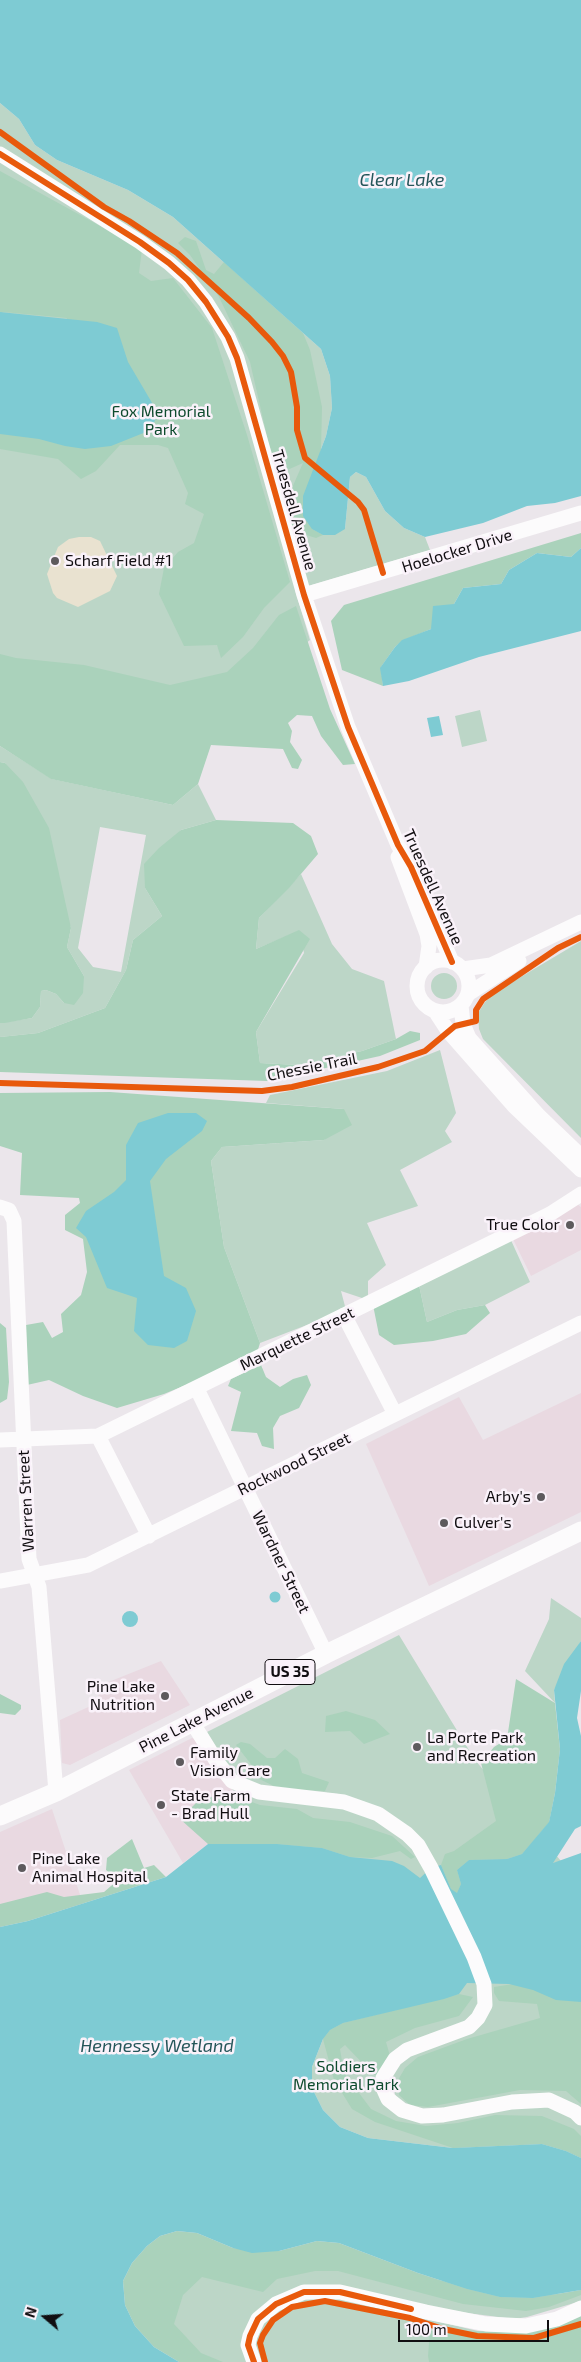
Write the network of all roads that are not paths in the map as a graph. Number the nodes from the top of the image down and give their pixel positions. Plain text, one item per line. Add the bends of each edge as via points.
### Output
1 (0, 154) edge
2 (581, 514) edge
3 (304, 595) junction
4 (398, 845) junction
5 (581, 922) edge
6 (552, 936) junction
7 (457, 965) junction
8 (426, 967) junction
9 (465, 1000) junction
10 (435, 1010) junction
11 (581, 1156) edge
12 (581, 1170) edge
13 (581, 1194) edge
14 (4, 1209) edge
15 (344, 1315) junction
16 (581, 1323) edge
17 (197, 1389) junction
18 (395, 1414) junction
19 (98, 1436) junction
20 (0, 1440) edge
21 (22, 1440) junction
22 (244, 1488) junction
23 (581, 1531) edge
24 (149, 1536) junction
25 (33, 1575) junction
26 (0, 1581) edge
27 (326, 1654) junction
28 (192, 1722) junction
29 (56, 1792) junction
30 (0, 1816) edge
31 (581, 2118) edge
32 (581, 2308) edge
33 (254, 2362) edge

1 - 3 street, Truesdell Avenue via 140,242 188,280 206,302 228,336 237,358
2 - 3 street, Hoelocker Drive
3 - 4 street, Truesdell Avenue via 348,727
4 - 7 street, Truesdell Avenue
4 - 8 street, Truesdell Avenue via 398,861 427,934
5 - 6 street
6 - 7 street via 491,965
6 - 9 street
7 - 8 street via 438,961
7 - 9 street via 469,981
8 - 10 street via 419,978 418,992 425,1004
9 - 10 street via 449,1011
9 - 11 street via 463,1024 469,1038 539,1116
10 - 12 street via 448,1031 509,1100
13 - 15 street, Marquette Street via 550,1214
14 - 21 street, Warren Street via 14,1222
15 - 17 street, Marquette Street
15 - 18 street
16 - 18 street, Rockwood Street
17 - 19 street, Marquette Street
17 - 22 street, Wardner Street
18 - 22 street, Rockwood Street
19 - 21 street, Marquette Street
19 - 24 street
20 - 21 street, Marquette Street
21 - 25 street, Warren Street via 29,1559
22 - 24 street, Rockwood Street
22 - 27 street, Wardner Street
23 - 27 main road, Pine Lake Avenue / US 35
24 - 25 street, Rockwood Street via 88,1565
25 - 26 street, Rockwood Street
25 - 29 street, Warren Street via 39,1587
27 - 28 main road, Pine Lake Avenue / US 35
28 - 29 main road, Pine Lake Avenue / US 35
28 - 31 street via 232,1781 259,1792 344,1802 378,1814 418,1845 431,1868 484,1984 485,2005 469,2027 407,2050 388,2067 383,2078 388,2099 402,2110 422,2116 512,2102 548,2100
29 - 30 main road, Pine Lake Avenue / US 35
32 - 33 street via 557,2319 526,2326 486,2324 340,2292 304,2292 276,2304 258,2319 248,2344

